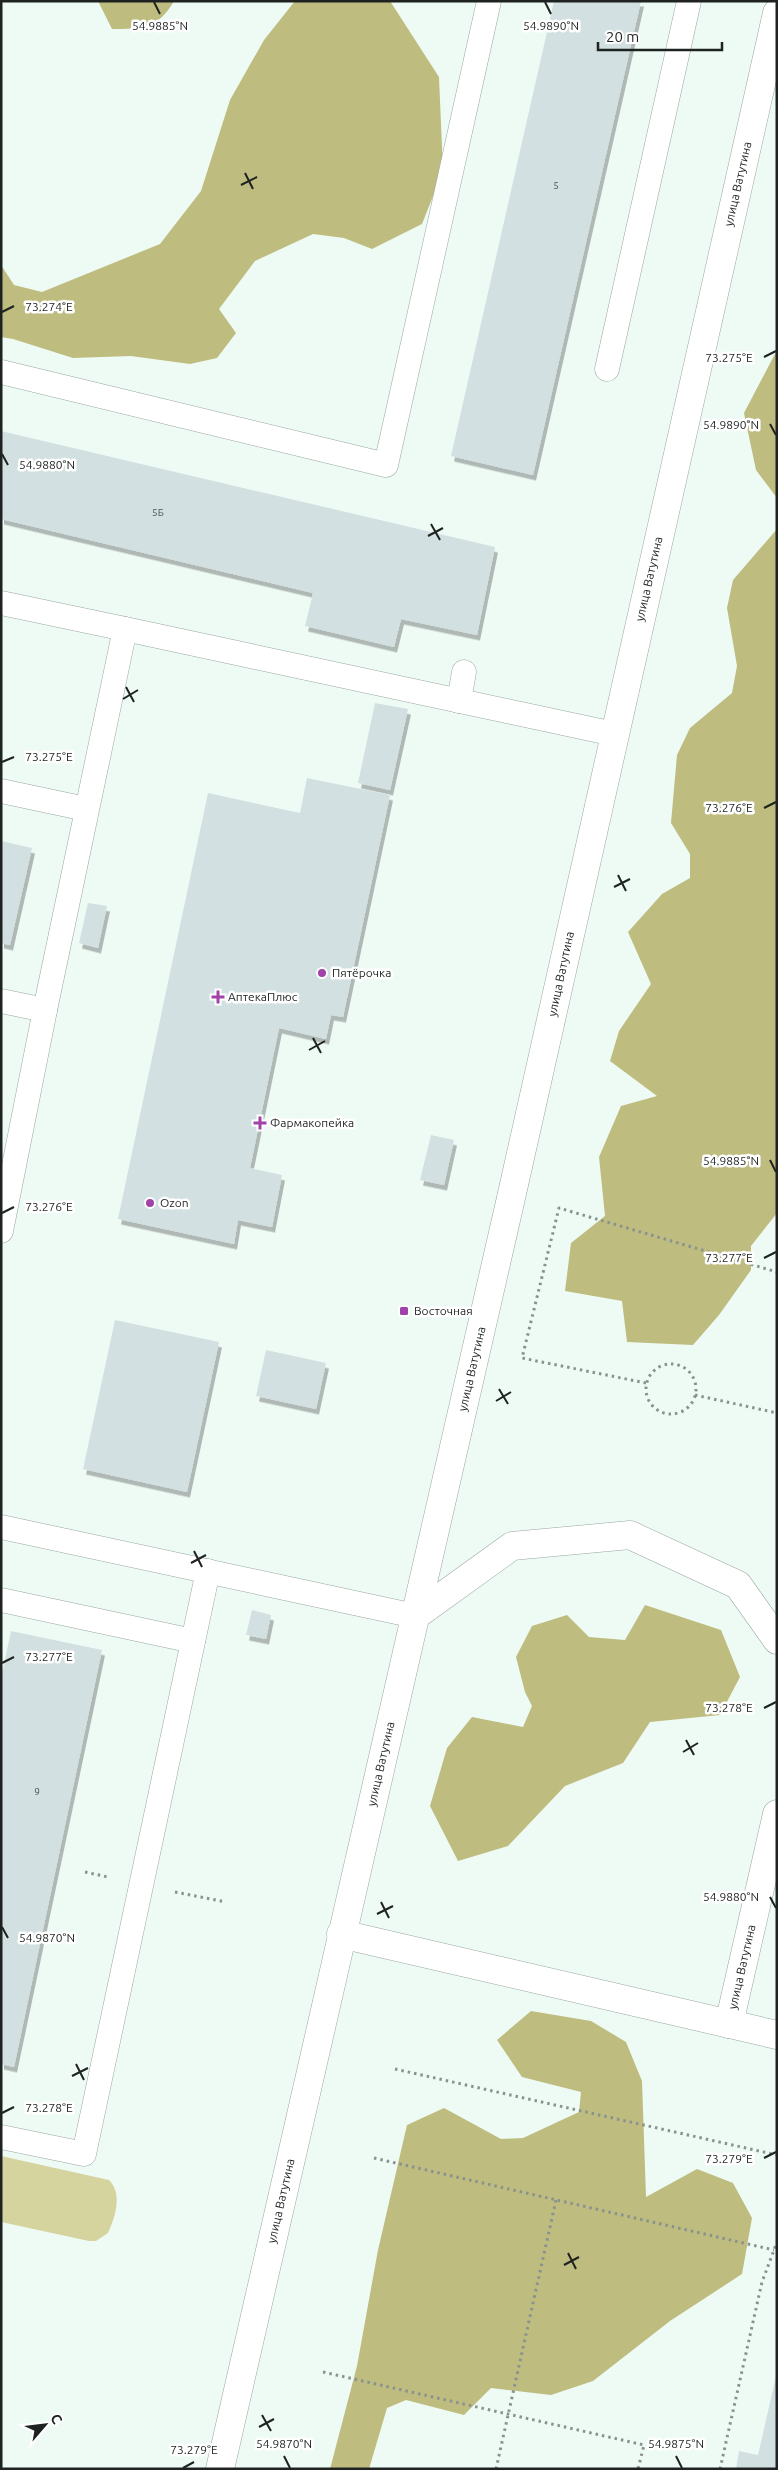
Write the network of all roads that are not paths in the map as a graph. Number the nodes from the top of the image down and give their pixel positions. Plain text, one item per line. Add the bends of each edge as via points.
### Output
1 (489, 1) edge
2 (689, 1) edge
3 (777, 13) edge
4 (607, 368) dead end
5 (1, 372) edge
6 (1, 603) edge
7 (125, 629) junction
8 (464, 672) dead end
9 (458, 700) junction
10 (614, 734) junction
11 (1, 791) edge
12 (86, 809) junction
13 (1, 1001) edge
14 (44, 1010) junction
15 (1, 1231) edge
16 (1, 1527) edge
17 (208, 1571) junction
18 (1, 1600) edge
19 (415, 1616) junction
20 (777, 1640) edge
21 (193, 1641) junction
22 (777, 1814) edge
23 (342, 1934) junction
24 (729, 2024) junction
25 (777, 2035) edge
26 (1, 2137) edge
27 (220, 2469) edge

1 - 5 lane via 386,465
2 - 4 lane
3 - 10 main road, улица Ватутина
6 - 7 lane
7 - 9 lane
7 - 12 lane
8 - 9 lane
9 - 10 lane
10 - 19 main road, улица Ватутина via 512,1198
11 - 12 lane
12 - 14 lane
13 - 14 lane
14 - 15 lane
16 - 17 lane
17 - 19 lane
17 - 21 lane
18 - 21 lane
19 - 20 main road via 512,1546 630,1534 738,1585
19 - 23 main road, улица Ватутина
21 - 26 lane via 84,2154
22 - 24 main road, улица Ватутина
23 - 24 main road, улица Ватутина
23 - 27 main road, улица Ватутина
24 - 25 main road

